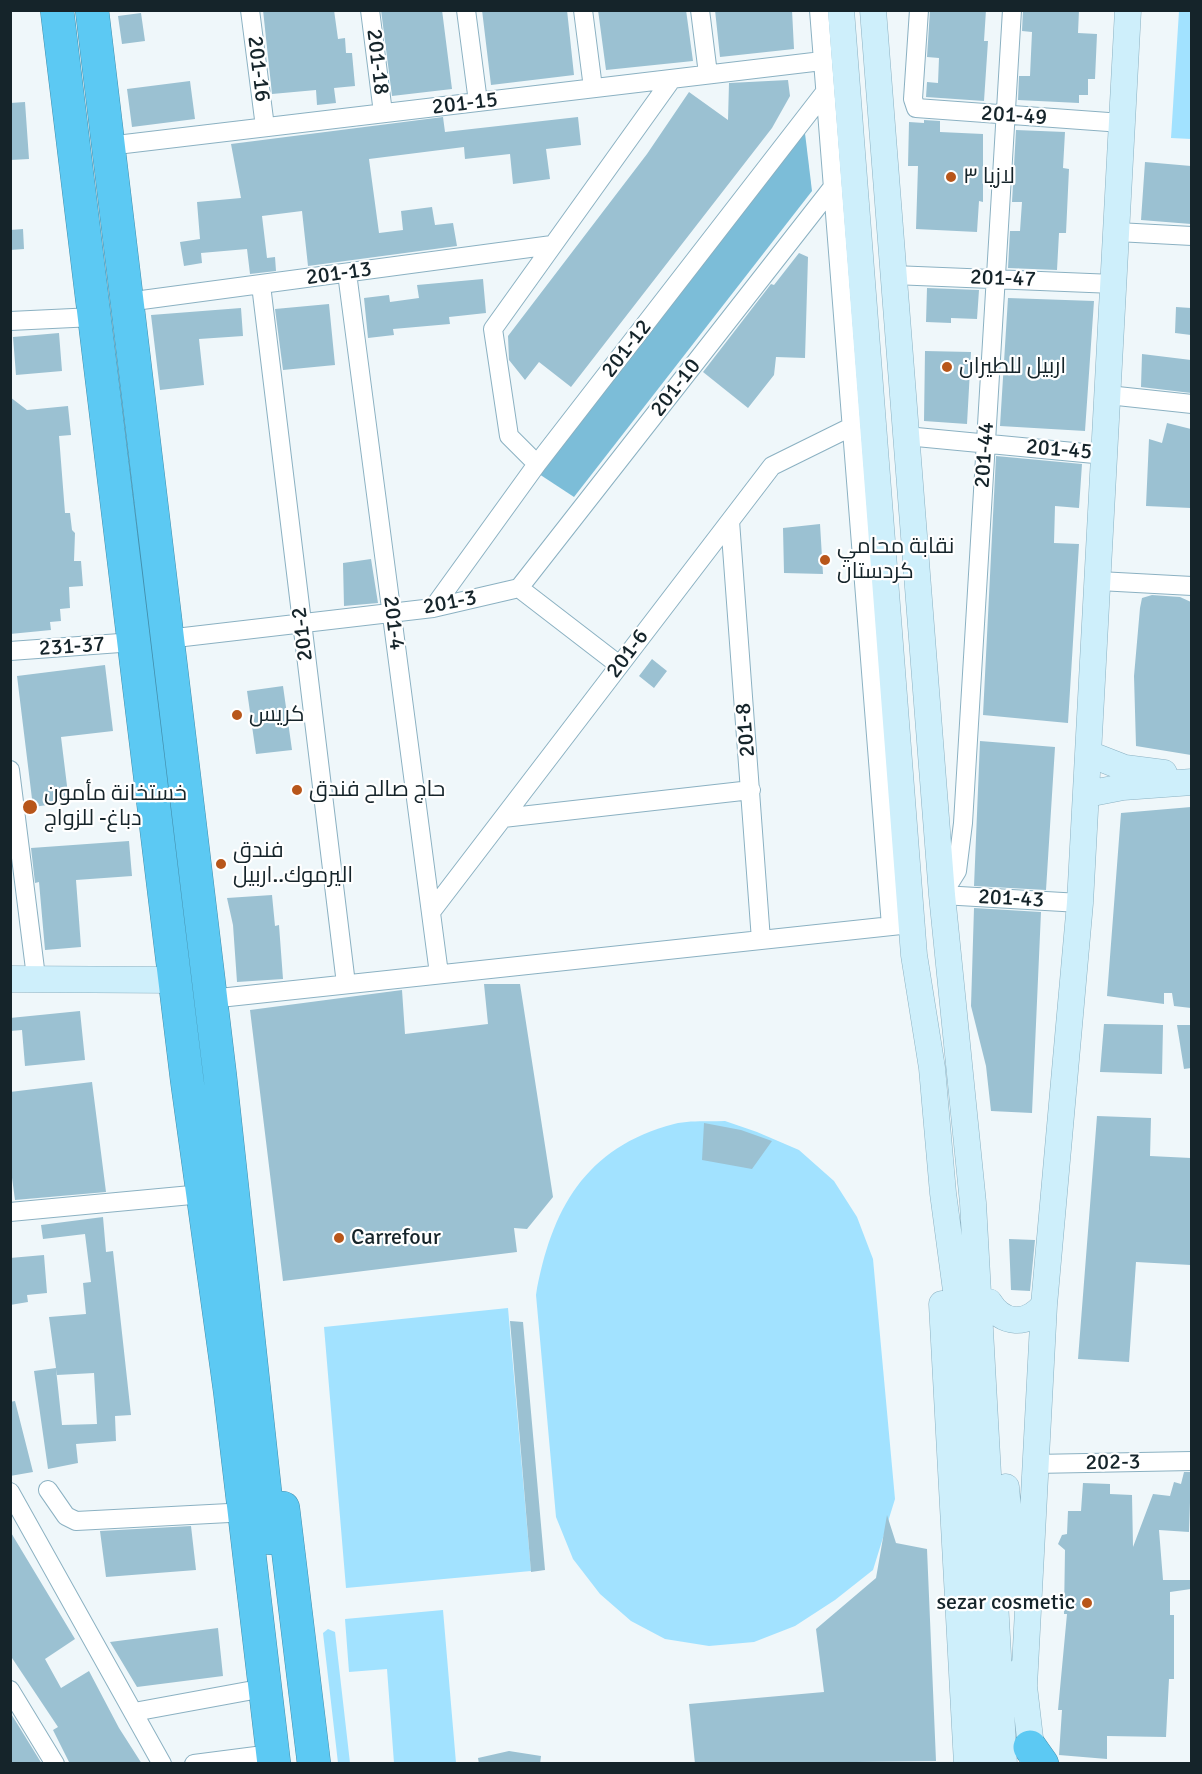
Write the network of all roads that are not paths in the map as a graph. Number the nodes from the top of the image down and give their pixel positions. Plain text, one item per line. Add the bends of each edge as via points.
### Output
1 (57, 10) edge
2 (92, 10) edge
3 (250, 10) edge
4 (370, 10) edge
5 (466, 10) edge
6 (583, 10) edge
7 (700, 10) edge
8 (819, 10) edge
9 (842, 10) edge
10 (873, 10) edge
11 (919, 10) edge
12 (1012, 10) edge
13 (1128, 10) edge
14 (822, 61) junction
15 (708, 75) junction
16 (672, 79) junction
17 (592, 88) junction
18 (825, 92) junction
19 (478, 102) junction
20 (383, 113) junction
21 (1007, 116) junction
22 (1122, 123) junction
23 (265, 127) junction
24 (108, 146) junction
25 (832, 188) junction
26 (115, 204) junction
27 (81, 209) junction
28 (1117, 232) junction
29 (1191, 236) edge
30 (552, 245) junction
31 (121, 262) junction
32 (88, 270) junction
33 (347, 273) junction
34 (893, 275) junction
35 (998, 278) junction
36 (1114, 284) junction
37 (261, 285) junction
38 (126, 302) junction
39 (94, 317) junction
40 (10, 321) edge
41 (1108, 395) junction
42 (1191, 404) edge
43 (851, 427) junction
44 (906, 436) junction
45 (985, 443) junction
46 (1106, 455) junction
47 (537, 464) junction
48 (730, 521) junction
49 (1099, 580) junction
50 (1191, 586) edge
51 (519, 588) junction
52 (433, 608) junction
53 (392, 613) junction
54 (302, 624) junction
55 (922, 630) junction
56 (889, 632) junction
57 (167, 639) junction
58 (134, 642) junction
59 (10, 651) edge
60 (619, 665) junction
61 (1089, 754) junction
62 (10, 770) edge
63 (1191, 777) edge
64 (1191, 782) edge
65 (751, 790) junction
66 (1087, 794) junction
67 (502, 818) junction
68 (942, 895) junction
69 (1080, 903) junction
70 (431, 912) junction
71 (901, 925) junction
72 (761, 940) junction
73 (439, 974) junction
74 (23, 978) edge
75 (175, 980) junction
76 (346, 984) junction
77 (210, 999) junction
78 (943, 1193) junction
79 (202, 1194) junction
80 (973, 1203) junction
81 (10, 1212) edge
82 (226, 1264) junction
83 (988, 1302) junction
84 (1044, 1305) junction
85 (1191, 1461) edge
86 (1034, 1464) junction
87 (48, 1490) dead end
88 (10, 1492) edge
89 (229, 1513) junction
90 (1024, 1686) junction
91 (10, 1690) edge
92 (248, 1691) junction
93 (134, 1712) junction
94 (1027, 1760) edge
95 (262, 1761) edge
96 (55, 1764) edge
97 (162, 1764) edge
98 (194, 1764) edge
99 (294, 1764) edge
100 (314, 1764) edge
101 (967, 1764) edge
102 (985, 1764) edge

1 - 27 highway
2 - 24 highway
3 - 23 street, 201-16
4 - 20 street, 201-18
5 - 19 street
6 - 17 street
7 - 15 street
8 - 14 street
9 - 56 main road
10 - 34 main road
11 - 21 street, 201-49 via 913,99 916,108
12 - 21 street, 201-44
13 - 22 main road
14 - 15 street, 201-15
14 - 18 street
15 - 16 street, 201-15
16 - 17 street, 201-15
16 - 30 street
17 - 19 street, 201-15
18 - 25 street
18 - 47 street, 201-12
19 - 20 street, 201-15
20 - 23 street, 201-15
21 - 22 street, 201-49
21 - 35 street, 201-44
22 - 28 main road
23 - 24 street, 201-15
24 - 26 highway
25 - 43 street
25 - 51 street, 201-10
26 - 27 highway via 111,218 97,224 88,220
26 - 31 highway
27 - 32 highway
28 - 29 street
28 - 36 main road
30 - 33 street, 201-13
30 - 47 street via 492,329 508,436
31 - 32 highway via 113,250 98,249
31 - 38 highway
32 - 39 highway
33 - 37 street, 201-13
33 - 53 street, 201-4
34 - 35 street, 201-47
34 - 44 main road
35 - 36 street, 201-47
35 - 45 street, 201-44
36 - 41 main road
37 - 38 street, 201-13
37 - 54 street, 201-2
38 - 57 highway
39 - 40 street
39 - 58 highway
41 - 42 street
41 - 46 main road
43 - 48 street, 201-6 via 772,466
43 - 71 street
44 - 45 street, 201-45
44 - 55 main road
45 - 46 street, 201-45
45 - 68 street, 201-44 via 962,831 957,871
46 - 49 main road
47 - 52 street, 201-12
48 - 60 street, 201-6
48 - 65 street, 201-8
49 - 50 street
49 - 61 main road
51 - 52 street, 201-3
51 - 60 street
52 - 53 street, 201-3
53 - 54 street, 201-3
53 - 70 street, 201-4
54 - 57 street, 201-3
54 - 76 street, 201-2
55 - 56 main road
55 - 68 main road
56 - 71 main road
57 - 77 highway
58 - 59 street, 231-37
58 - 75 highway
60 - 67 street, 201-6
61 - 63 main road via 1125,768
61 - 66 main road
62 - 74 street
64 - 66 main road
65 - 67 street
65 - 72 street, 201-8
66 - 69 main road
67 - 70 street, 201-6
68 - 69 street, 201-43
68 - 80 main road
69 - 84 main road
70 - 73 street, 201-4
71 - 72 street
71 - 78 main road via 932,1068
72 - 73 street
73 - 76 street
74 - 75 main road
75 - 79 highway
76 - 77 street
77 - 82 highway
78 - 101 main road via 940,1271
78 - 102 main road via 963,1343
79 - 81 street
79 - 82 highway
80 - 83 main road
80 - 94 main road
82 - 89 highway via 214,1388
82 - 95 highway via 232,1402
82 - 99 highway
82 - 100 highway via 267,1374
83 - 84 main road via 1011,1321 1030,1317
83 - 90 main road
84 - 86 main road
85 - 86 street, 202-3
86 - 90 main road
87 - 89 street via 66,1516 76,1521
88 - 93 street
89 - 92 highway
90 - 94 main road
91 - 96 street
92 - 93 street
92 - 95 highway
93 - 97 street
95 - 98 street

